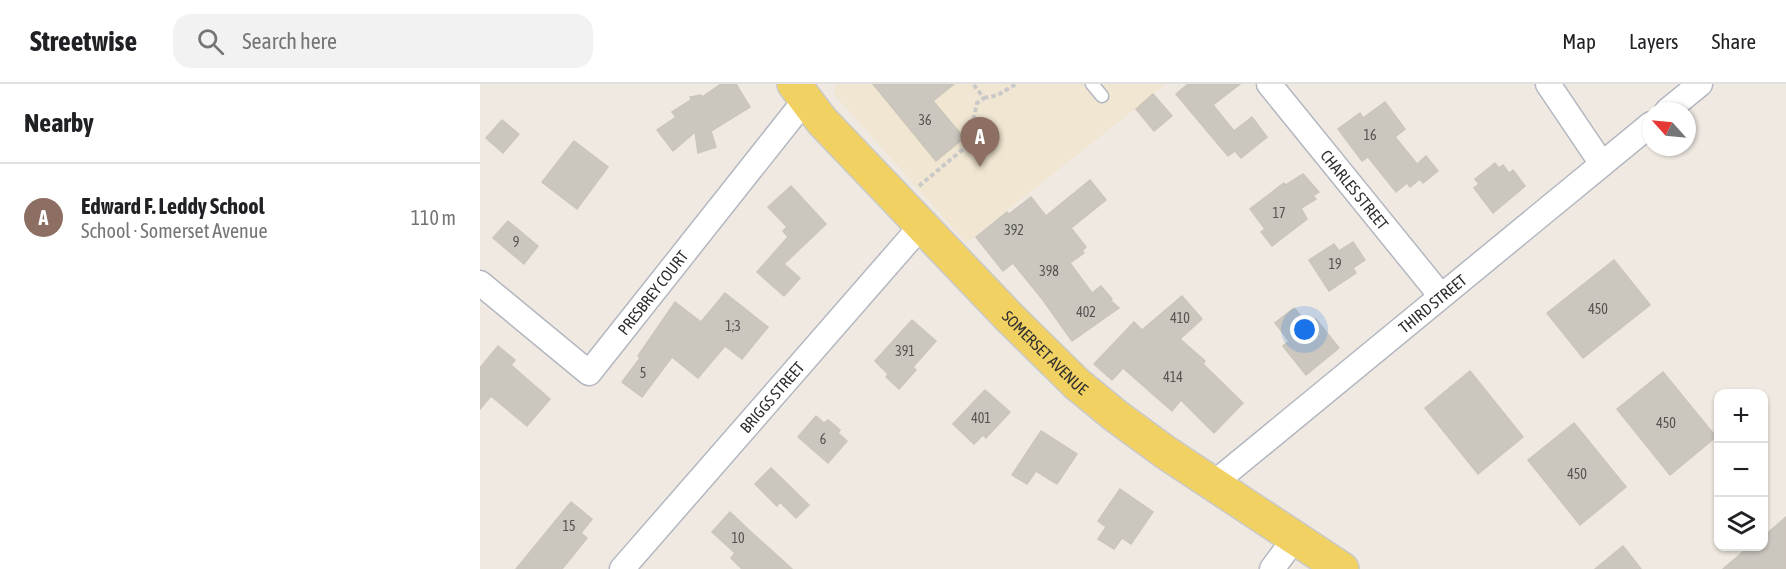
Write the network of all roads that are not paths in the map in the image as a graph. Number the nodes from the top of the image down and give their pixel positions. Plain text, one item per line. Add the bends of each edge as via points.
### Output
1 (1092, 84) edge
2 (1269, 84) edge
3 (1548, 84) edge
4 (1700, 84) edge
5 (800, 92) edge
6 (1102, 96) dead end
7 (1678, 102) edge
8 (1642, 132) edge
9 (1602, 165) junction
10 (922, 225) junction
11 (480, 283) edge
12 (1441, 296) junction
13 (1213, 484) junction
14 (1295, 538) junction
15 (622, 569) edge
16 (1272, 569) edge
17 (1342, 569) edge

1 - 6 lane
2 - 12 street, CHARLES STREET
3 - 9 street
4 - 7 street
5 - 10 main road, SOMERSET AVENUE via 822,121
5 - 11 street, PRESBREY COURT via 589,373
8 - 9 street, THIRD STREET
9 - 12 street, THIRD STREET
10 - 13 main road, SOMERSET AVENUE via 1077,384
10 - 15 street, BRIGGS STREET
12 - 13 street, THIRD STREET
13 - 14 main road, SOMERSET AVENUE
14 - 16 street
14 - 17 main road, SOMERSET AVENUE

